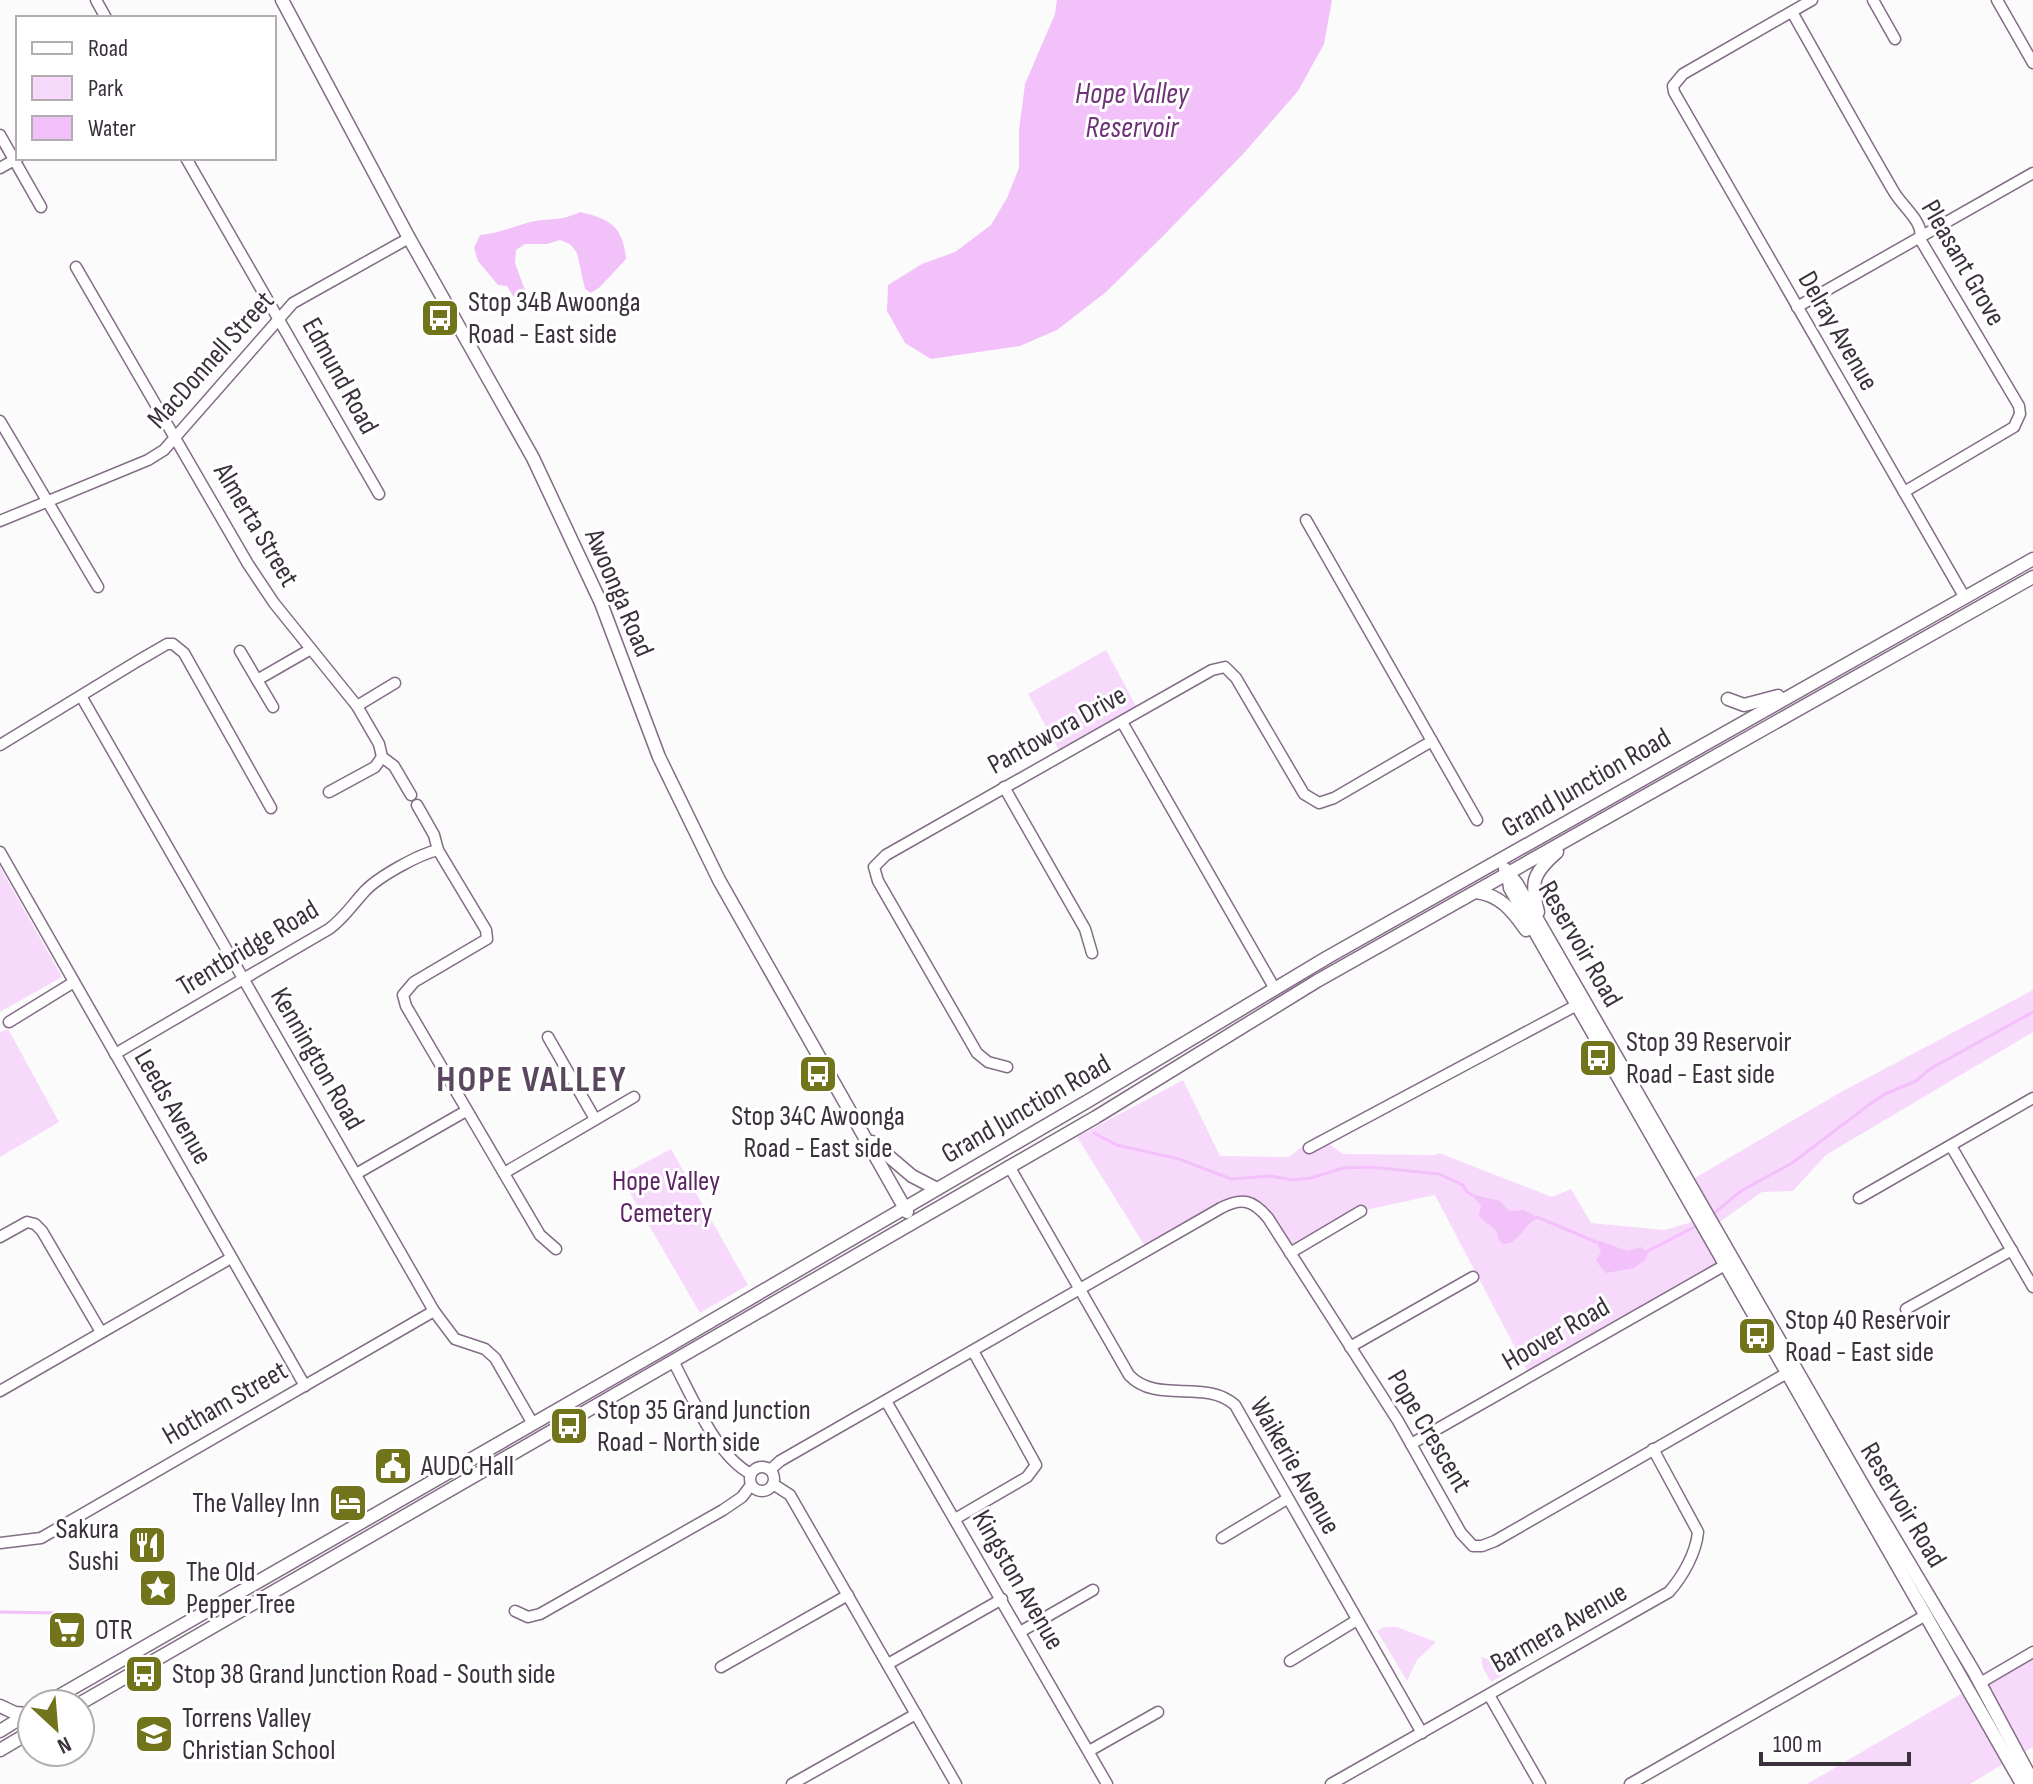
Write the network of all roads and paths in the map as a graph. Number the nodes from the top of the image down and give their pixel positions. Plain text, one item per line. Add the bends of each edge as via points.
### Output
1 (282, 0) edge
2 (1812, 0) edge
3 (1873, 0) edge
4 (1997, 0) edge
5 (1792, 12) junction
6 (1895, 39) dead end
7 (2033, 63) edge
8 (0, 135) edge
9 (16, 159) edge
10 (17, 160) edge
11 (187, 160) edge
12 (0, 168) edge
13 (2033, 173) edge
14 (41, 207) dead end
15 (409, 238) junction
16 (1920, 239) junction
17 (76, 267) dead end
18 (1797, 307) junction
19 (279, 317) junction
20 (0, 421) edge
21 (175, 436) junction
22 (1904, 492) junction
23 (379, 494) dead end
24 (48, 501) junction
25 (1306, 520) dead end
26 (0, 521) edge
27 (2033, 559) edge
28 (2033, 577) edge
29 (98, 587) dead end
30 (1965, 598) junction
31 (1972, 612) junction
32 (311, 649) junction
33 (240, 651) dead end
34 (257, 680) junction
35 (395, 683) dead end
36 (1804, 688) junction
37 (81, 696) junction
38 (1728, 699) dead end
39 (357, 706) junction
40 (273, 707) dead end
41 (1122, 722) junction
42 (1740, 723) junction
43 (1725, 732) junction
44 (1748, 739) junction
45 (1432, 741) junction
46 (0, 745) edge
47 (1734, 747) junction
48 (382, 757) junction
49 (1004, 787) junction
50 (329, 792) dead end
51 (271, 808) dead end
52 (1477, 820) dead end
53 (1577, 834) junction
54 (438, 850) junction
55 (0, 852) edge
56 (1499, 860) junction
57 (1508, 874) junction
58 (1475, 892) junction
59 (1542, 927) junction
60 (1092, 953) dead end
61 (1561, 977) junction
62 (244, 979) junction
63 (1317, 981) junction
64 (74, 982) junction
65 (1275, 989) junction
66 (1581, 1003) junction
67 (1262, 1015) junction
68 (9, 1022) dead end
69 (548, 1037) dead end
70 (115, 1054) junction
71 (1007, 1067) dead end
72 (634, 1097) dead end
73 (2033, 1098) edge
74 (466, 1111) junction
75 (595, 1119) junction
76 (866, 1137) junction
77 (1951, 1146) junction
78 (1309, 1148) dead end
79 (1009, 1166) junction
80 (504, 1173) junction
81 (356, 1174) junction
82 (937, 1189) junction
83 (1859, 1198) dead end
84 (905, 1208) junction
85 (1361, 1211) dead end
86 (912, 1222) junction
87 (0, 1237) edge
88 (556, 1249) dead end
89 (2012, 1250) junction
90 (1290, 1253) junction
91 (231, 1258) junction
92 (1729, 1262) junction
93 (1473, 1277) dead end
94 (2033, 1287) edge
95 (1081, 1289) junction
96 (1906, 1309) dead end
97 (434, 1311) junction
98 (101, 1332) junction
99 (1350, 1347) junction
100 (665, 1348) junction
101 (973, 1351) junction
102 (673, 1361) junction
103 (1791, 1370) junction
104 (305, 1386) junction
105 (0, 1391) edge
106 (886, 1401) junction
107 (533, 1424) junction
108 (540, 1438) junction
109 (1411, 1444) junction
110 (1653, 1449) junction
111 (770, 1470) junction
112 (751, 1479) junction
113 (773, 1484) junction
114 (1287, 1499) junction
115 (372, 1517) junction
116 (955, 1519) junction
117 (379, 1531) junction
118 (1222, 1538) dead end
119 (0, 1543) edge
120 (254, 1586) junction
121 (283, 1587) junction
122 (1093, 1590) dead end
123 (848, 1595) junction
124 (1002, 1599) junction
125 (228, 1601) junction
126 (515, 1611) dead end
127 (1932, 1612) junction
128 (225, 1620) junction
129 (1357, 1620) junction
130 (1020, 1632) junction
131 (192, 1640) junction
132 (143, 1650) junction
133 (2033, 1652) edge
134 (1290, 1661) dead end
135 (888, 1664) junction
136 (721, 1667) dead end
137 (1974, 1686) junction
138 (74, 1688) edge
139 (96, 1694) edge
140 (1489, 1695) junction
141 (1158, 1712) dead end
142 (916, 1714) junction
143 (1, 1727) edge
144 (1422, 1733) junction
145 (16, 1741) edge
146 (12, 1743) junction
147 (0, 1750) edge
148 (1089, 1751) junction
149 (2012, 1755) junction
150 (2033, 1782) edge
151 (792, 1784) edge
152 (956, 1784) edge
153 (1107, 1784) edge
154 (1331, 1784) edge
155 (1540, 1784) edge
156 (1630, 1784) edge
157 (2022, 1784) edge

1 - 15 main road, Awoonga Road
2 - 5 street
3 - 6 street
4 - 7 street
5 - 16 street, Pleasant Grove via 1896,195 1920,224
5 - 18 street, Delray Avenue via 1683,74 1673,86
8 - 9 street
9 - 12 street
10 - 14 street
11 - 19 street, Edmund Road
13 - 16 street
15 - 19 street, MacDonnell Street via 293,303
15 - 76 main road, Awoonga Road via 533,458 601,603 659,757 719,880
16 - 18 street
16 - 22 street, Pleasant Grove via 2020,414 2014,427
17 - 21 street, Almerta Street
18 - 22 street, Delray Avenue
19 - 21 street, MacDonnell Street
19 - 23 street, Edmund Road
20 - 24 street
21 - 24 street, MacDonnell Street via 148,460
21 - 32 street, Almerta Street via 248,564
22 - 30 street, Delray Avenue
24 - 26 street, MacDonnell Street
24 - 29 street
25 - 45 street
27 - 30 main road, Grand Junction Road
28 - 31 main road, Grand Junction Road
30 - 31 main road
30 - 36 main road, Grand Junction Road
31 - 44 main road, Grand Junction Road
32 - 34 street
32 - 39 street, Almerta Street
33 - 34 street
34 - 40 street
35 - 39 street
36 - 38 main road via 1750,705
36 - 42 main road, Grand Junction Road
37 - 46 street
37 - 51 street via 167,644 180,647
37 - 62 street, Kennington Road
39 - 48 street, Almerta Street
41 - 45 street, Pantowora Drive via 1225,667 1304,794 1319,803
41 - 49 street, Pantowora Drive
41 - 65 street
42 - 43 main road, Grand Junction Road
42 - 44 main road
43 - 47 main road
43 - 56 main road, Grand Junction Road
44 - 47 main road, Grand Junction Road
45 - 52 street
47 - 53 main road, Grand Junction Road
48 - 50 street via 375,767
48 - 54 street, Almerta Street via 394,766
49 - 60 street via 1085,929
49 - 71 street, Pantowora Drive via 874,867 977,1053
53 - 57 main road, Grand Junction Road
53 - 59 main road via 1534,878
54 - 62 street, Trentbridge Road via 378,880 329,929
54 - 74 street, Almerta Street via 487,939 414,982 403,995
55 - 64 street, Leeds Avenue
56 - 57 main road
56 - 65 main road, Grand Junction Road
57 - 58 main road, Grand Junction Road
57 - 59 main road, Reservoir Road
57 - 61 main road, Reservoir Road via 1510,888
58 - 61 main road via 1501,901
58 - 63 main road, Grand Junction Road
59 - 66 main road, Reservoir Road
61 - 66 main road, Reservoir Road
62 - 70 street, Trentbridge Road
62 - 81 street, Kennington Road
63 - 65 main road
63 - 67 main road, Grand Junction Road
64 - 68 street
64 - 70 street, Leeds Avenue
65 - 67 main road
65 - 82 main road, Grand Junction Road
66 - 78 street
66 - 92 main road, Reservoir Road
67 - 79 main road, Grand Junction Road
69 - 75 street
70 - 91 street, Leeds Avenue
72 - 75 street
73 - 77 street
74 - 80 street
74 - 81 street
75 - 80 street
76 - 82 main road via 912,1176
76 - 84 main road, Awoonga Road
77 - 83 street
77 - 89 street
79 - 86 main road, Grand Junction Road
79 - 95 street, Waikerie Avenue
80 - 88 street via 540,1235
81 - 97 street, Kennington Road
82 - 84 main road, Grand Junction Road
84 - 86 main road, Awoonga Road
84 - 100 main road, Grand Junction Road
85 - 90 street
86 - 102 main road, Grand Junction Road
87 - 98 street via 27,1222 35,1224
89 - 94 street
89 - 96 street
90 - 95 street, Pope Crescent via 1258,1206 1232,1202
90 - 99 street, Pope Crescent
91 - 98 street
91 - 104 street, Leeds Avenue
92 - 103 main road, Reservoir Road
92 - 109 street, Hoover Road
93 - 99 street
95 - 101 street, Pope Crescent
95 - 114 street, Waikerie Avenue via 1137,1384 1212,1392 1235,1405
97 - 104 street, Hotham Street
97 - 107 street, Kennington Road via 455,1339 495,1358
98 - 105 street
99 - 109 street, Pope Crescent
100 - 102 main road
100 - 107 main road, Grand Junction Road
101 - 106 street, Pope Crescent
101 - 116 street via 1036,1465 1027,1477
102 - 108 main road, Grand Junction Road
102 - 112 street via 723,1449
103 - 110 street, Pope Crescent
103 - 127 main road, Reservoir Road
104 - 119 street, Hotham Street via 41,1538
106 - 111 street, Pope Crescent
106 - 116 street, Kingston Avenue
107 - 108 main road
107 - 115 main road, Grand Junction Road
108 - 117 main road, Grand Junction Road
109 - 110 street, Pope Crescent via 1473,1546 1482,1546
110 - 140 street, Barmera Avenue via 1698,1532 1679,1580 1656,1601
111 - 112 street via 757,1468
111 - 113 street
112 - 113 street via 764,1491
112 - 126 street via 742,1497 723,1510 540,1614 528,1617
113 - 123 street via 790,1495
114 - 118 street
114 - 129 street, Waikerie Avenue
115 - 117 main road
115 - 120 main road, Grand Junction Road
116 - 124 street, Kingston Avenue
117 - 121 main road, Grand Junction Road
120 - 121 main road
120 - 125 main road, Grand Junction Road
121 - 128 main road, Grand Junction Road
122 - 130 street
123 - 135 street
123 - 136 street
124 - 130 street, Kingston Avenue
124 - 135 street
125 - 128 main road
125 - 132 main road, Grand Junction Road
127 - 137 main road, Reservoir Road
127 - 156 street
128 - 131 main road, Grand Junction Road
129 - 134 street
129 - 144 street, Waikerie Avenue
130 - 148 street, Kingston Avenue
131 - 132 main road via 184,1635
131 - 139 main road, Grand Junction Road
132 - 138 main road, Grand Junction Road
133 - 137 street
135 - 142 street
137 - 149 main road, Reservoir Road
140 - 144 street, Barmera Avenue
140 - 155 street
141 - 148 street
142 - 151 street
142 - 152 street
143 - 146 main road
144 - 154 street, Barmera Avenue
145 - 146 main road
146 - 147 main road
148 - 153 street, Kingston Avenue
149 - 150 main road, Reservoir Road
149 - 157 main road, Reservoir Road

